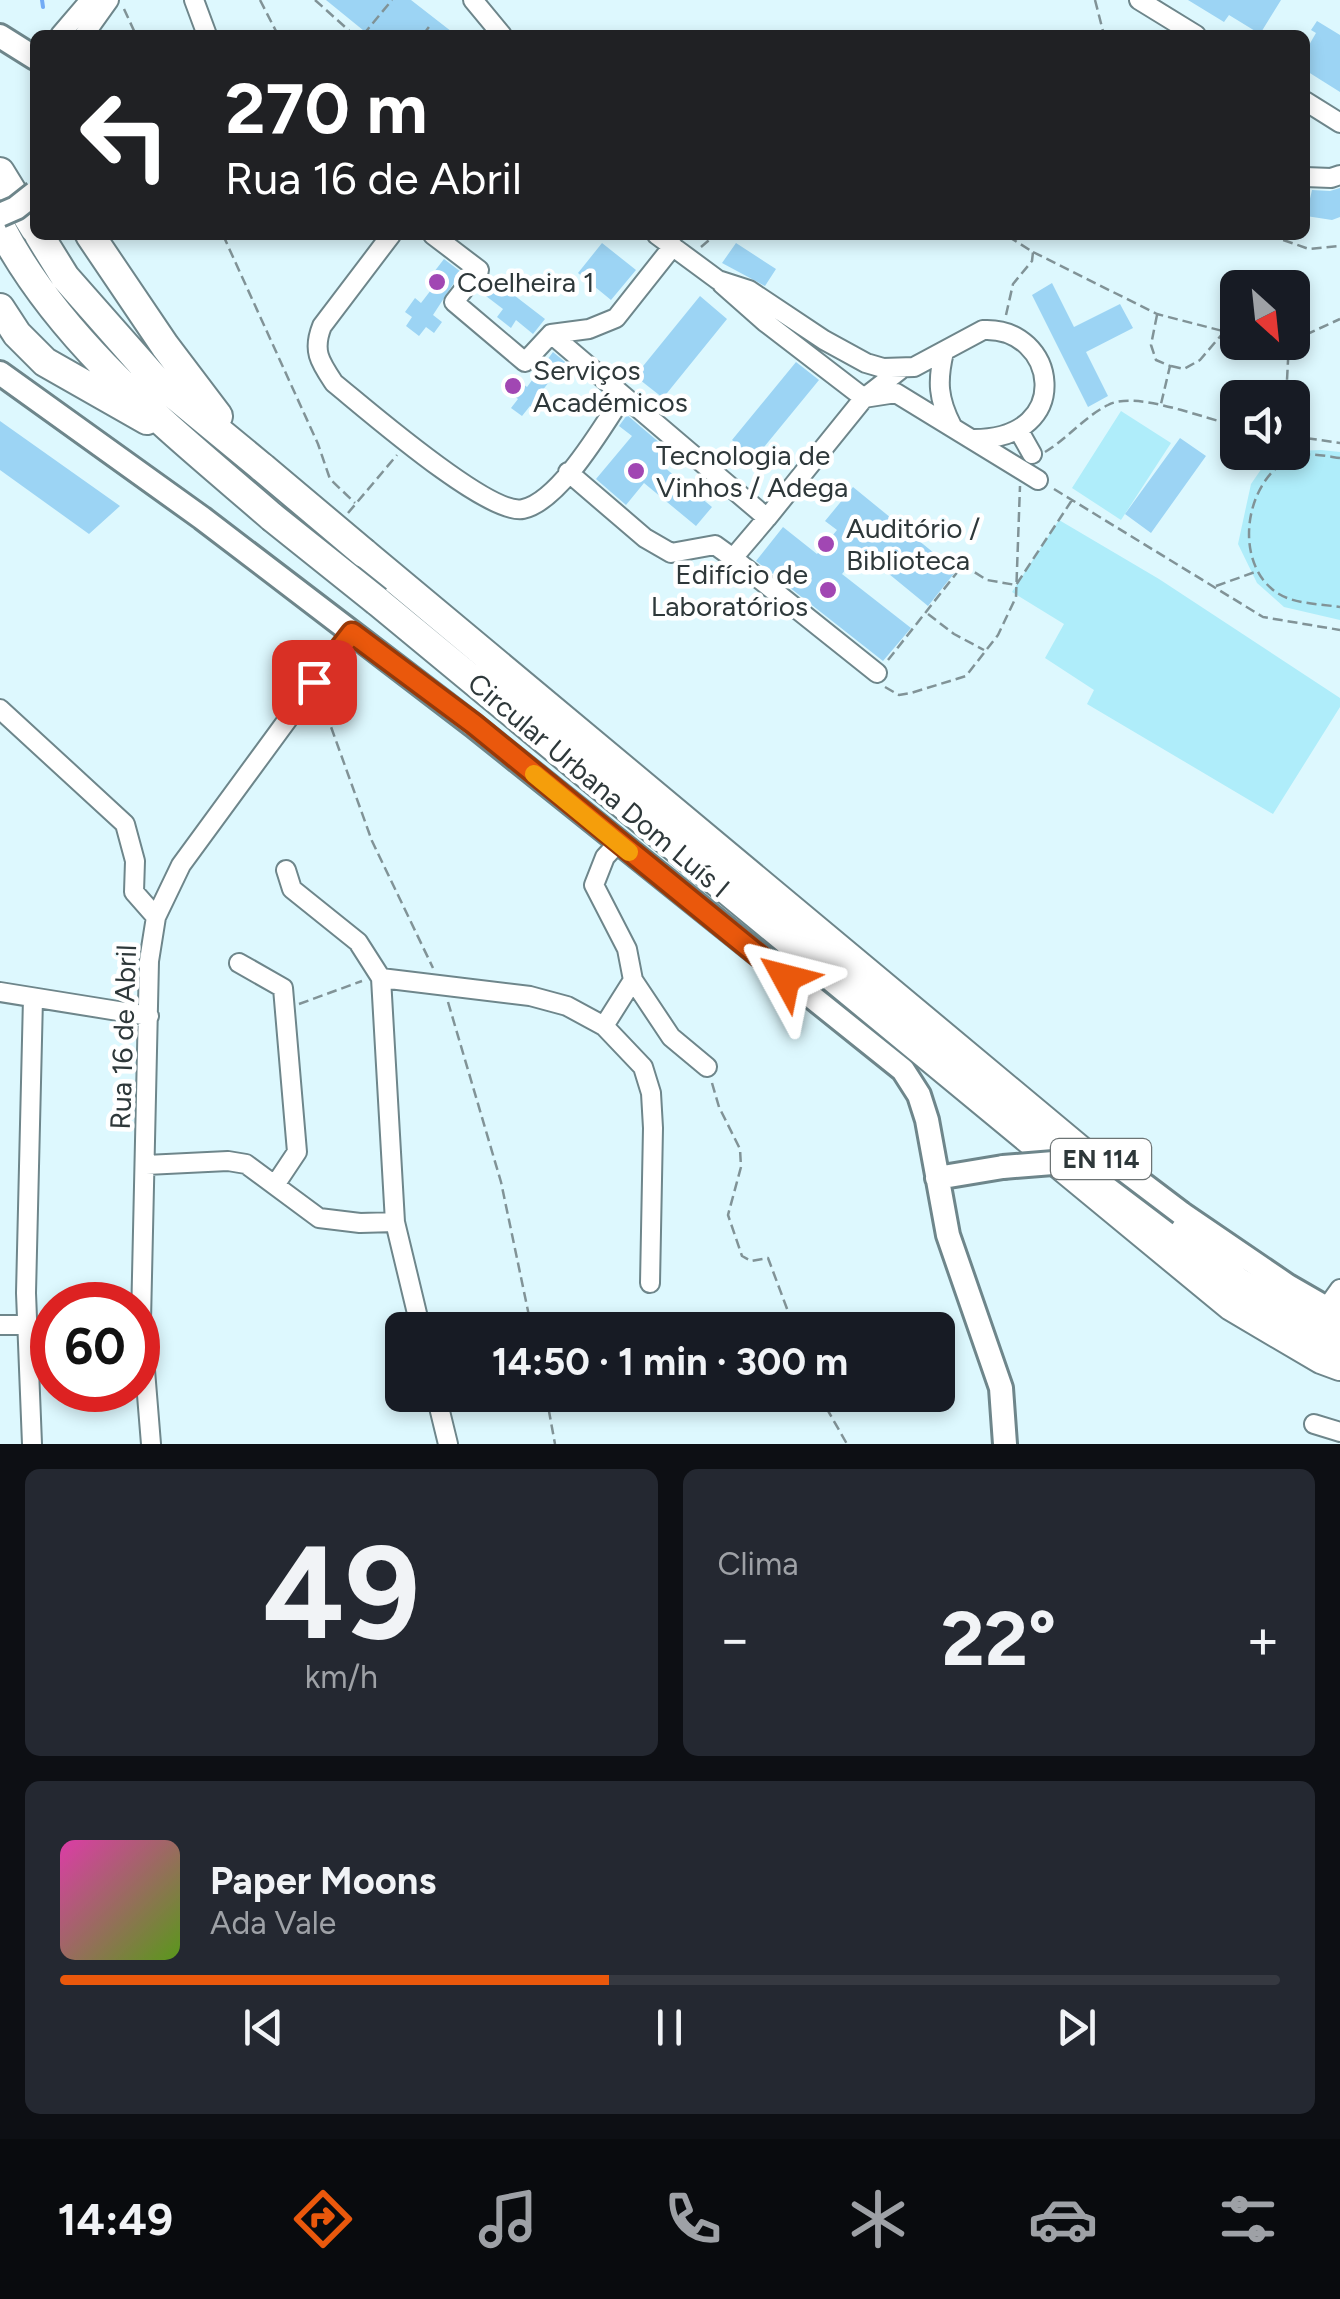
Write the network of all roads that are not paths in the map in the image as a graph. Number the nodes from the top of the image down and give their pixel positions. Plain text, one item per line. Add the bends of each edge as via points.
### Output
1 (194, 0) edge
2 (474, 0) edge
3 (1139, 0) edge
4 (106, 2) edge
5 (67, 30) edge
6 (87, 30) edge
7 (206, 30) edge
8 (498, 30) edge
9 (1188, 30) edge
10 (1310, 105) edge
11 (1340, 123) edge
12 (0, 172) edge
13 (1340, 175) edge
14 (1310, 177) edge
15 (30, 197) edge
16 (0, 215) edge
17 (30, 221) edge
18 (0, 226) edge
19 (42, 240) edge
20 (93, 240) edge
21 (387, 240) edge
22 (665, 241) edge
23 (455, 242) edge
24 (718, 280) junction
25 (0, 308) edge
26 (551, 334) junction
27 (944, 352) junction
28 (900, 370) junction
29 (0, 374) edge
30 (623, 396) junction
31 (864, 398) junction
32 (952, 426) junction
33 (1019, 430) junction
34 (974, 439) junction
35 (186, 442) junction
36 (1026, 462) junction
37 (258, 464) junction
38 (568, 472) junction
39 (1038, 480) road end
40 (767, 518) junction
41 (732, 558) junction
42 (352, 633) junction
43 (877, 673) road end
44 (0, 709) edge
45 (618, 842) junction
46 (286, 870) dead end
47 (156, 918) junction
48 (239, 963) dead end
49 (381, 978) junction
50 (634, 980) junction
51 (0, 992) edge
52 (33, 998) junction
53 (149, 1016) junction
54 (604, 1026) junction
55 (707, 1067) road end
56 (146, 1164) junction
57 (937, 1178) junction
58 (275, 1185) junction
59 (395, 1222) junction
60 (650, 1283) dead end
61 (1340, 1289) edge
62 (417, 1312) edge
63 (1332, 1313) edge
64 (0, 1324) edge
65 (26, 1325) junction
66 (1340, 1340) edge
67 (1340, 1366) edge
68 (440, 1412) edge
69 (1314, 1424) dead end
70 (1340, 1432) edge
71 (32, 1444) edge
72 (151, 1444) edge
73 (448, 1444) edge
74 (1005, 1444) edge

1 - 7 street
2 - 8 street
3 - 9 street
4 - 5 street
4 - 6 street
10 - 11 street
12 - 17 highway, Circular Urbana Dom Luís I
13 - 14 street
15 - 16 main road, bridge
18 - 35 highway, Circular Urbana Dom Luís I via 70,328
19 - 37 highway, Circular Urbana Dom Luís I via 155,380
20 - 37 highway via 195,388
21 - 38 street via 316,342 334,383 507,508 523,509 546,497
22 - 24 street
22 - 26 street via 616,318 589,330
23 - 26 street via 479,270 454,302 525,362
24 - 28 street via 749,290 866,363
24 - 31 street
25 - 35 highway via 45,362
26 - 30 street
27 - 28 street
27 - 32 street via 939,400
27 - 33 street via 983,330 1022,340 1045,383 1042,402
28 - 31 street
29 - 42 main road
30 - 38 street
30 - 40 street
31 - 32 street via 896,393
31 - 40 street
32 - 34 street
33 - 34 street via 1001,439
33 - 36 street
34 - 36 street
35 - 67 highway, Circular Urbana Dom Luís I, bridge via 1231,1306
36 - 39 street
37 - 66 highway, Circular Urbana Dom Luís I, bridge via 1238,1282
38 - 41 street via 671,553 716,544
40 - 41 street
41 - 43 street
42 - 45 main road
42 - 47 street, Rua 16 de Abril via 182,865
44 - 47 street via 124,824 135,861 134,892
45 - 50 street via 594,886 627,950
45 - 57 main road via 903,1070 919,1094
46 - 49 street via 292,889 358,942
47 - 53 street, Rua 16 de Abril
48 - 58 street via 283,988 297,1152
49 - 54 street via 530,996
49 - 59 street
50 - 54 street
50 - 55 street via 671,1037
51 - 52 street
52 - 53 street
52 - 65 street
53 - 56 street, Rua 16 de Abril
54 - 60 street via 643,1067 651,1094
56 - 58 street via 228,1161 246,1164
56 - 72 street, Rua 16 de Abril via 141,1321
57 - 63 main road, EN 114, bridge via 1102,1159
57 - 74 main road via 948,1235 1001,1388
58 - 59 street via 319,1218
59 - 62 street
61 - 63 street
64 - 65 street
65 - 71 street
68 - 73 street
69 - 70 street

